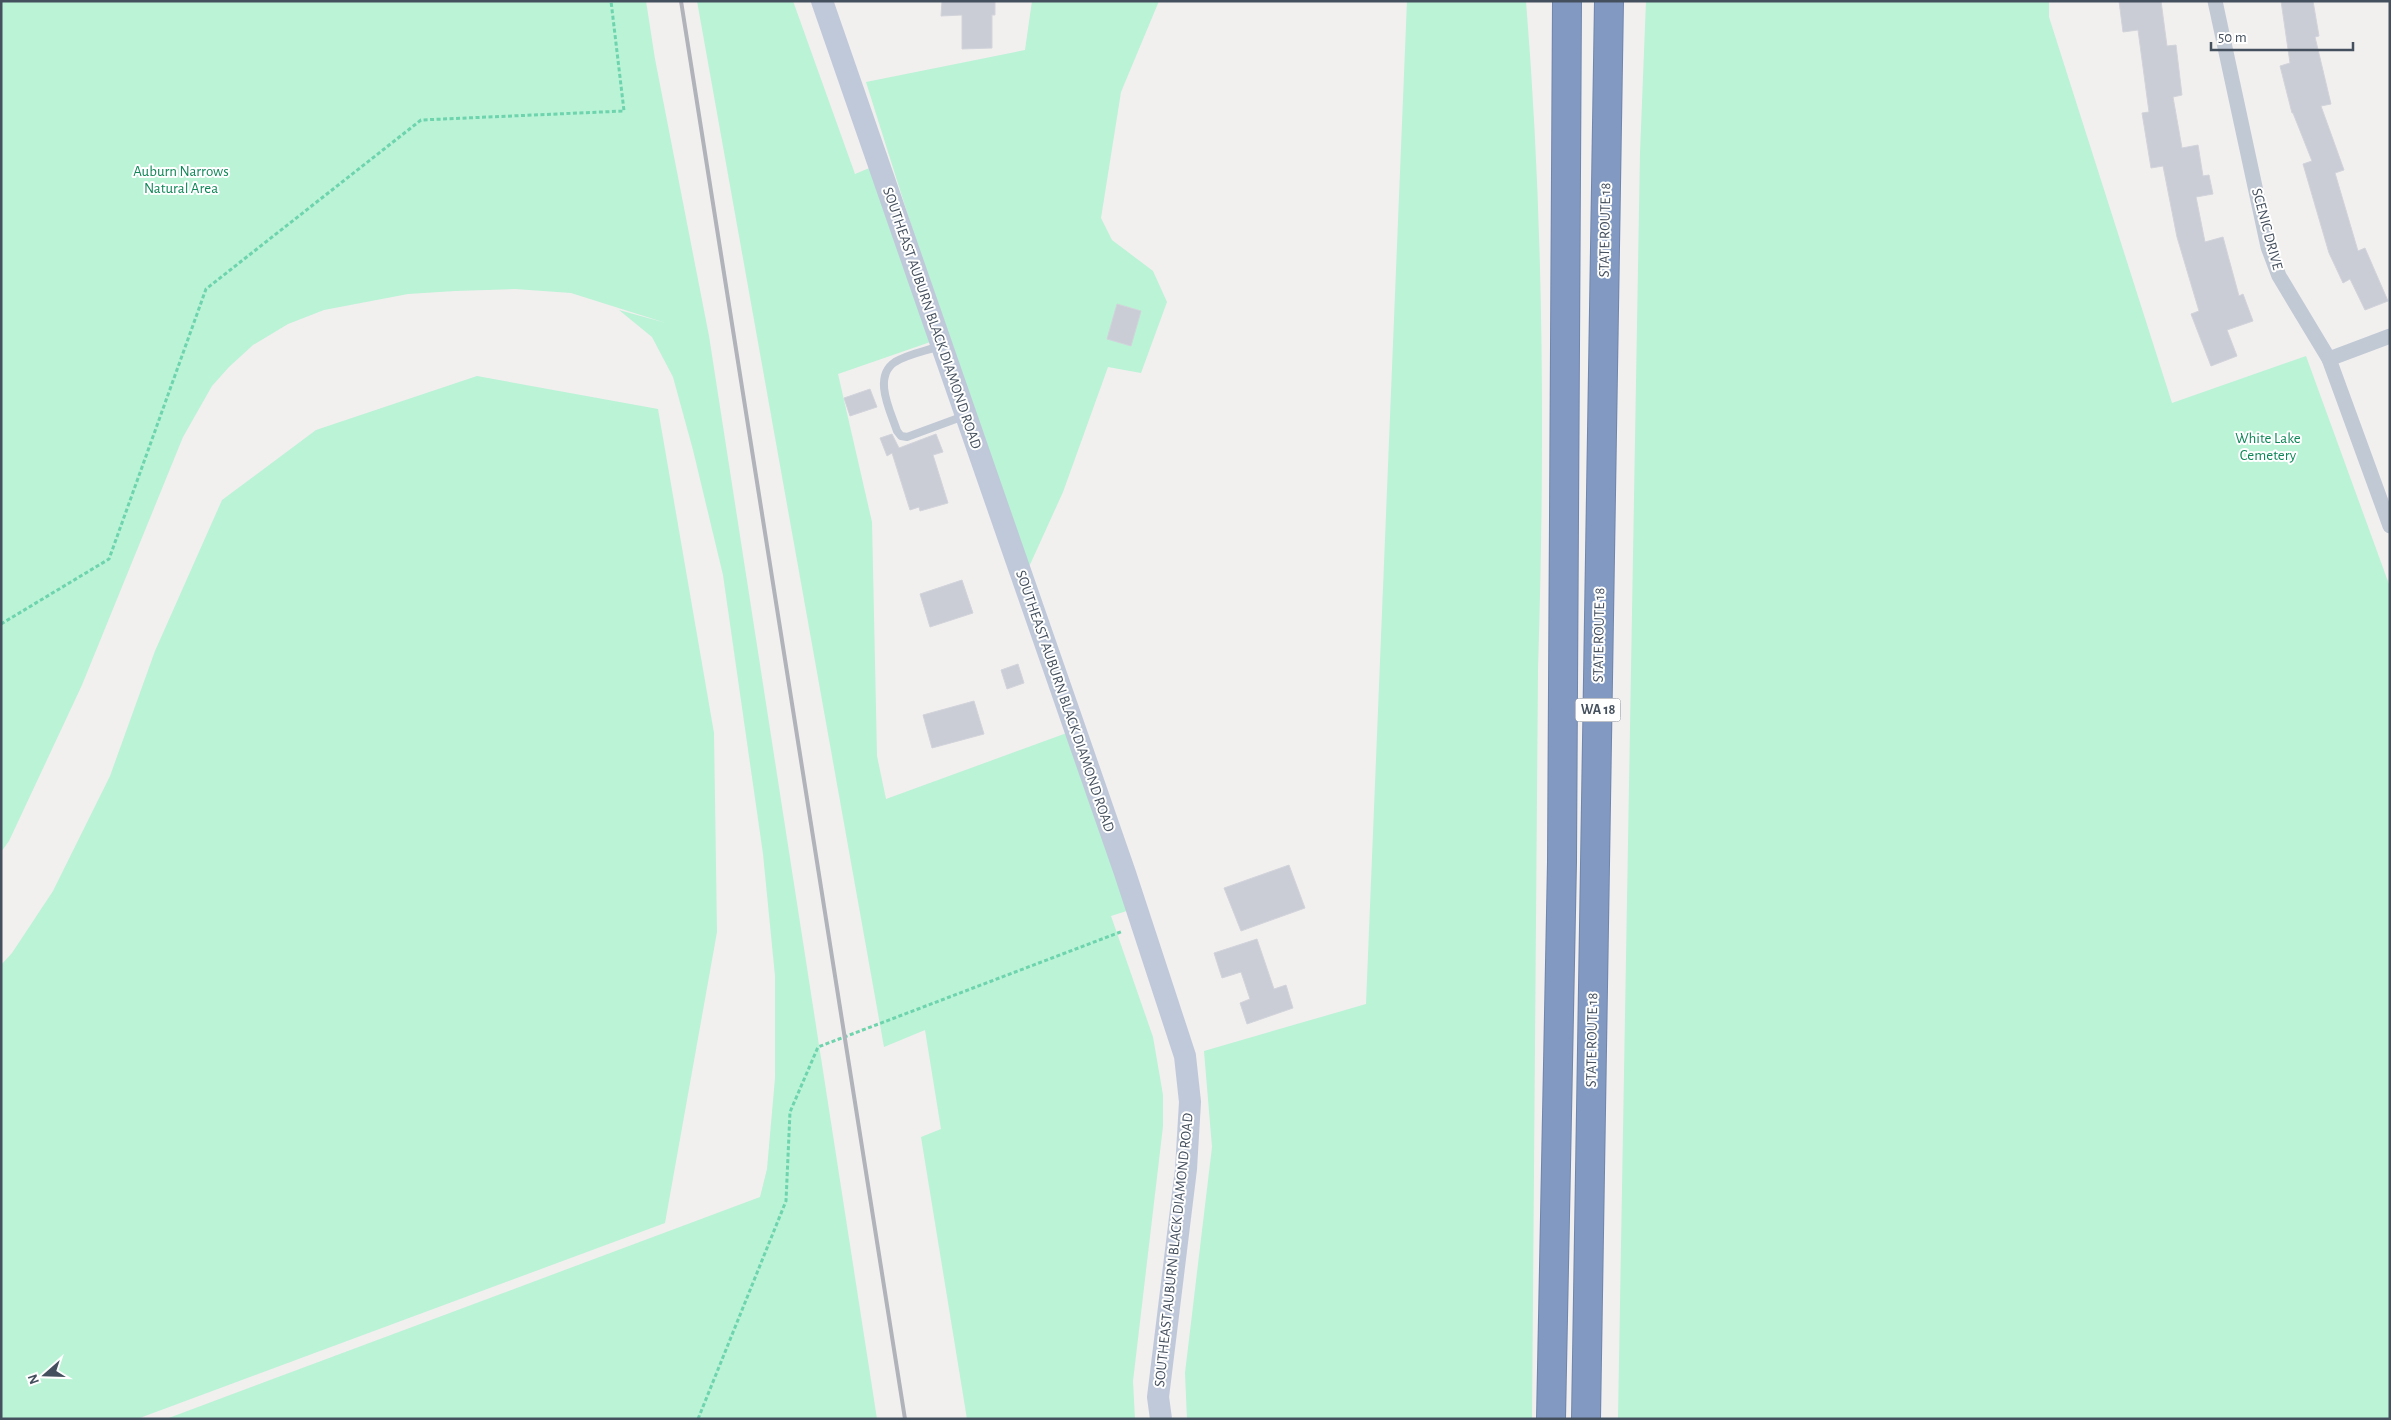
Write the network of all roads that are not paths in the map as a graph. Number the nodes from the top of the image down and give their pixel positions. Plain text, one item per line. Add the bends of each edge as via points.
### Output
1 (822, 1) edge
2 (1553, 1) edge
3 (1567, 1) edge
4 (1609, 1) edge
5 (2215, 1) edge
6 (1567, 91) junction
7 (2390, 336) edge
8 (942, 346) junction
9 (2329, 359) junction
10 (966, 415) junction
11 (2390, 526) edge
12 (1161, 1419) edge
13 (1551, 1419) edge
14 (1586, 1419) edge

1 - 8 main road, SOUTHEAST AUBURN BLACK DIAMOND ROAD
2 - 6 highway
3 - 6 highway, WA 18
4 - 14 highway, STATE ROUTE 18 / WA 18
5 - 9 street, SCENIC DRIVE via 2268,247 2279,276
6 - 13 highway, WA 18 via 1562,862
7 - 9 street
8 - 10 main road, SOUTHEAST AUBURN BLACK DIAMOND ROAD
8 - 10 lane via 895,362 886,372 884,391 897,431 907,437
9 - 11 street, SCENIC DRIVE
10 - 12 main road, SOUTHEAST AUBURN BLACK DIAMOND ROAD via 1184,1056 1190,1102 1186,1169 1158,1397

